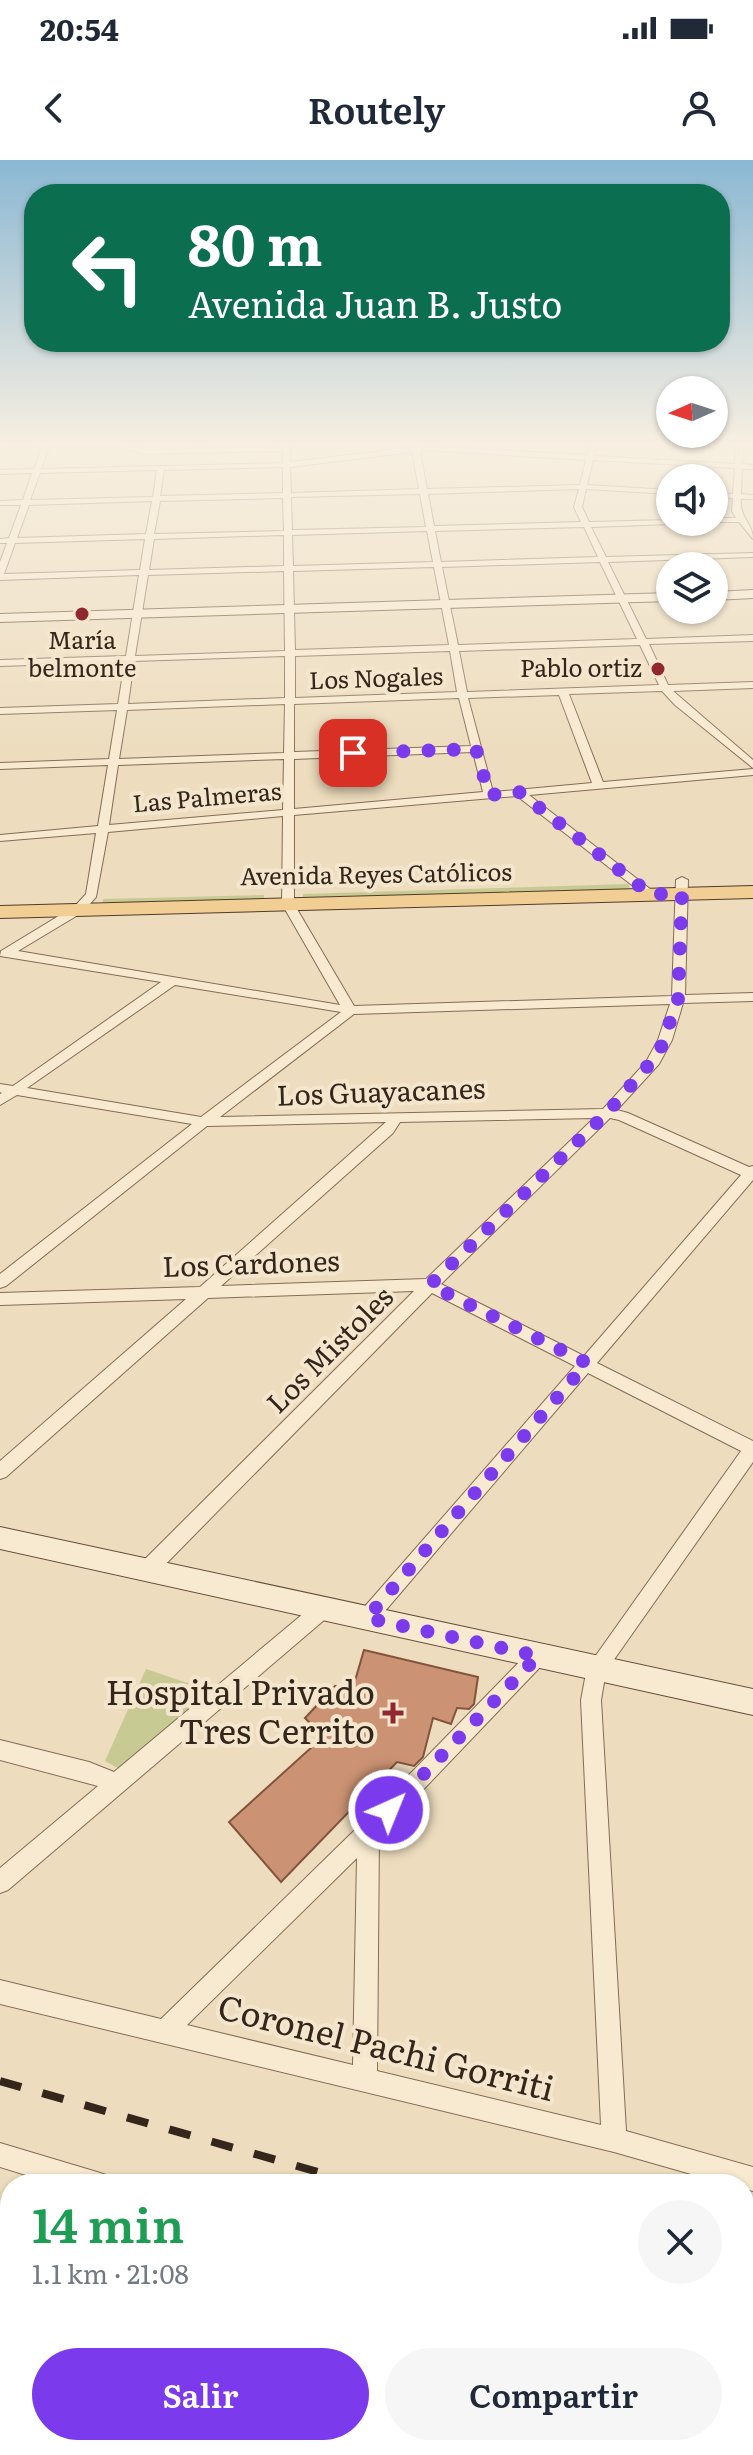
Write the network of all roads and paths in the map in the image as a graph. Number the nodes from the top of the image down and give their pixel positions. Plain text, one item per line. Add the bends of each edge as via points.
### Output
1 (9, 549) edge
2 (149, 549) edge
3 (288, 549) edge
4 (435, 549) edge
5 (597, 549) edge
6 (753, 555) edge
7 (602, 559) junction
8 (438, 565) junction
9 (289, 569) junction
10 (145, 573) junction
11 (0, 576) edge
12 (753, 594) edge
13 (728, 595) edge
14 (656, 598) edge
15 (622, 599) junction
16 (446, 604) junction
17 (289, 609) junction
18 (138, 613) junction
19 (0, 618) edge
20 (753, 638) edge
21 (643, 642) junction
22 (454, 647) junction
23 (290, 653) junction
24 (131, 658) junction
25 (0, 663) edge
26 (753, 685) edge
27 (665, 688) junction
28 (563, 692) junction
29 (463, 696) junction
30 (289, 702) junction
31 (123, 707) junction
32 (0, 711) edge
33 (476, 749) junction
34 (291, 756) junction
35 (115, 762) junction
36 (753, 765) edge
37 (0, 766) edge
38 (753, 772) edge
39 (599, 786) junction
40 (519, 792) junction
41 (489, 795) junction
42 (291, 813) junction
43 (103, 829) junction
44 (0, 838) edge
45 (753, 878) edge
46 (634, 881) junction
47 (682, 887) junction
48 (753, 892) edge
49 (650, 894) junction
50 (288, 897) junction
51 (0, 898) edge
52 (86, 902) junction
53 (0, 912) edge
54 (4, 955) edge
55 (170, 982) junction
56 (753, 997) edge
57 (678, 999) junction
58 (350, 1010) junction
59 (0, 1088) edge
60 (16, 1090) junction
61 (0, 1101) edge
62 (607, 1113) junction
63 (396, 1117) junction
64 (204, 1122) junction
65 (752, 1173) edge
66 (0, 1282) edge
67 (430, 1285) junction
68 (208, 1292) junction
69 (0, 1299) edge
70 (587, 1363) junction
71 (753, 1449) edge
72 (0, 1472) edge
73 (0, 1538) edge
74 (148, 1569) junction
75 (323, 1609) junction
76 (367, 1618) junction
77 (538, 1656) junction
78 (597, 1668) junction
79 (753, 1702) edge
80 (0, 1750) edge
81 (117, 1783) junction
82 (368, 1832) junction
83 (0, 1882) edge
84 (0, 1992) edge
85 (164, 2032) junction
86 (365, 2078) junction
87 (614, 2140) junction
88 (0, 2155) edge
89 (64, 2174) edge
90 (735, 2174) edge

1 - 11 street
2 - 10 street
3 - 9 street
4 - 8 street
5 - 7 street
6 - 7 street
7 - 8 street
7 - 15 street
8 - 9 street
8 - 16 street
9 - 10 street
9 - 17 street
10 - 11 street
10 - 18 street
12 - 13 street
14 - 15 street
15 - 16 street
15 - 21 street
16 - 17 street
16 - 22 street
17 - 18 street
17 - 23 street
18 - 19 street
18 - 24 street
20 - 21 street
21 - 22 street
21 - 27 street
22 - 23 street
22 - 29 street
23 - 24 street
23 - 30 street
24 - 25 street
24 - 31 street
26 - 27 street, Los Nogales
27 - 28 street, Los Nogales
27 - 36 street
28 - 29 street, Los Nogales
28 - 39 street
29 - 30 street, Los Nogales
29 - 33 street
30 - 31 street, Los Nogales
30 - 34 street
31 - 32 street, Los Nogales
31 - 35 street
33 - 34 street
33 - 41 street
34 - 35 street
34 - 42 street
35 - 37 street
35 - 43 street
38 - 39 street, Las Palmeras
39 - 40 street, Las Palmeras
40 - 41 street, Las Palmeras
40 - 46 street
41 - 42 street, Las Palmeras
42 - 43 street, Las Palmeras
42 - 50 street
43 - 44 street, Las Palmeras
43 - 52 street
45 - 47 main road, Avenida Reyes Católicos
46 - 47 main road, Avenida Reyes Católicos
46 - 49 street
46 - 50 main road, Avenida Reyes Católicos
47 - 48 main road, Avenida Reyes Católicos
47 - 49 main road, Avenida Reyes Católicos
47 - 57 street, Los Mistoles
49 - 50 main road, Avenida Reyes Católicos
50 - 52 main road, Avenida Reyes Católicos
50 - 58 street
51 - 52 main road, Avenida Reyes Católicos
52 - 53 main road, Avenida Reyes Católicos
52 - 54 street
54 - 55 street
55 - 58 street
55 - 60 street
56 - 57 street
57 - 58 street
57 - 62 street, Los Mistoles via 659,1053
58 - 64 street
59 - 60 street, Los Guayacanes
60 - 61 street
60 - 64 street, Los Guayacanes
62 - 63 street, Los Guayacanes
62 - 65 street, Los Guayacanes
62 - 67 street, Los Mistoles
63 - 64 street, Los Guayacanes
63 - 68 street via 388,1130
64 - 66 street
65 - 70 street
67 - 68 street, Los Cardones
67 - 70 street, Los Cardones
67 - 74 street, Los Mistoles
68 - 69 street, Los Cardones
68 - 72 street
70 - 71 street, Los Cardones
70 - 76 street
71 - 78 street
73 - 74 street
74 - 75 street
75 - 76 street
75 - 81 street
76 - 77 street
77 - 78 street
77 - 82 street
78 - 79 street
78 - 87 street via 591,1700
80 - 81 street
81 - 83 street
82 - 85 street
82 - 86 street
84 - 85 street, Coronel Pachi Gorriti
85 - 86 street, Coronel Pachi Gorriti
86 - 87 street, Coronel Pachi Gorriti
87 - 90 street, Coronel Pachi Gorriti
88 - 89 street

